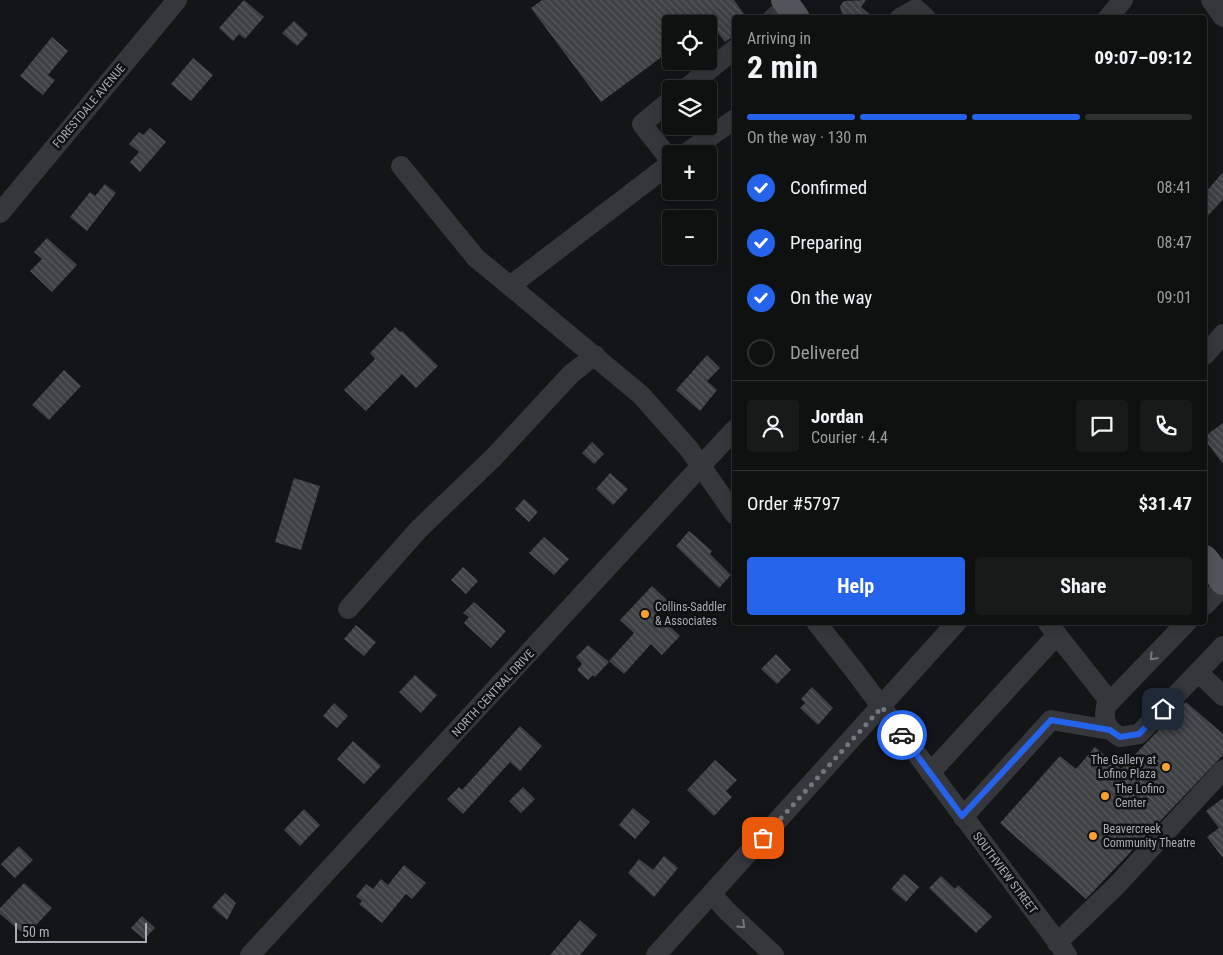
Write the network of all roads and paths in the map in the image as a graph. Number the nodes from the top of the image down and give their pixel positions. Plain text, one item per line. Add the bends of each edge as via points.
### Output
1 (178, 0) edge
2 (1124, 0) edge
3 (1211, 0) edge
4 (905, 15) edge
5 (923, 15) edge
6 (1111, 15) edge
7 (1223, 17) edge
8 (732, 50) edge
9 (696, 80) edge
10 (662, 107) edge
11 (732, 121) edge
12 (698, 145) edge
13 (662, 150) edge
14 (401, 166) dead end
15 (662, 169) edge
16 (0, 213) edge
17 (510, 286) junction
18 (1223, 334) edge
19 (1207, 353) edge
20 (595, 356) junction
21 (732, 432) edge
22 (701, 467) junction
23 (732, 511) edge
24 (1207, 561) edge
25 (1223, 582) edge
26 (1223, 586) edge
27 (1207, 603) edge
28 (348, 609) dead end
29 (818, 625) edge
30 (954, 625) edge
31 (1184, 625) edge
32 (1052, 629) edge
33 (1223, 646) edge
34 (1198, 672) junction
35 (1223, 696) edge
36 (1110, 702) junction
37 (882, 707) junction
38 (1110, 730) junction
39 (1223, 770) edge
40 (930, 773) junction
41 (962, 816) junction
42 (712, 894) junction
43 (1062, 949) edge
44 (250, 955) edge
45 (656, 955) edge
46 (774, 955) edge

1 - 16 street, FORESTDALE AVENUE
2 - 6 street
3 - 7 street
4 - 5 street via 916,9
8 - 9 street
10 - 13 street via 642,124
11 - 12 street
14 - 17 street via 476,258
15 - 17 street
17 - 20 street
18 - 19 street
20 - 22 street via 641,395
20 - 28 street via 571,374 494,457 419,529
21 - 22 street, NORTH CENTRAL DRIVE
22 - 23 street
22 - 44 street, NORTH CENTRAL DRIVE
24 - 25 main road
26 - 27 street
29 - 37 street, SOUTHVIEW STREET
30 - 37 street
31 -> 36 street
32 - 36 street
32 - 40 street
33 - 34 street
34 - 35 street
34 - 38 street via 1139,734 1120,737
36 - 38 street via 1103,720
37 - 40 street, SOUTHVIEW STREET
37 - 42 street
38 - 41 street via 1051,720
39 - 43 street
40 - 41 street, SOUTHVIEW STREET
41 - 43 street, SOUTHVIEW STREET
42 - 45 street
42 -> 46 street

